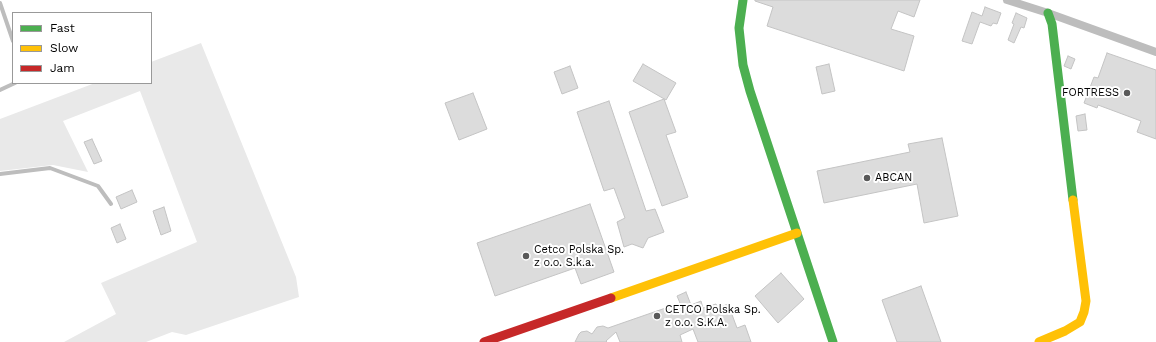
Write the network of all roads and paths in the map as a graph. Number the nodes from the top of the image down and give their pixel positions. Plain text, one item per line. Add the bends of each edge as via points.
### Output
1 (743, 0) edge
2 (1007, 0) edge
3 (0, 3) edge
4 (1048, 13) junction
5 (12, 38) edge
6 (1156, 52) edge
7 (13, 84) edge
8 (0, 90) edge
9 (0, 174) edge
10 (111, 204) dead end
11 (797, 233) junction
12 (484, 342) edge
13 (833, 342) edge
14 (1039, 342) edge

1 - 11 street via 739,28 743,66
2 - 4 street
3 - 5 lane
4 - 6 street
4 - 14 street via 1052,24 1086,301 1080,322
7 - 8 lane
9 - 10 lane via 50,168 98,186
11 - 12 street
11 - 13 street

